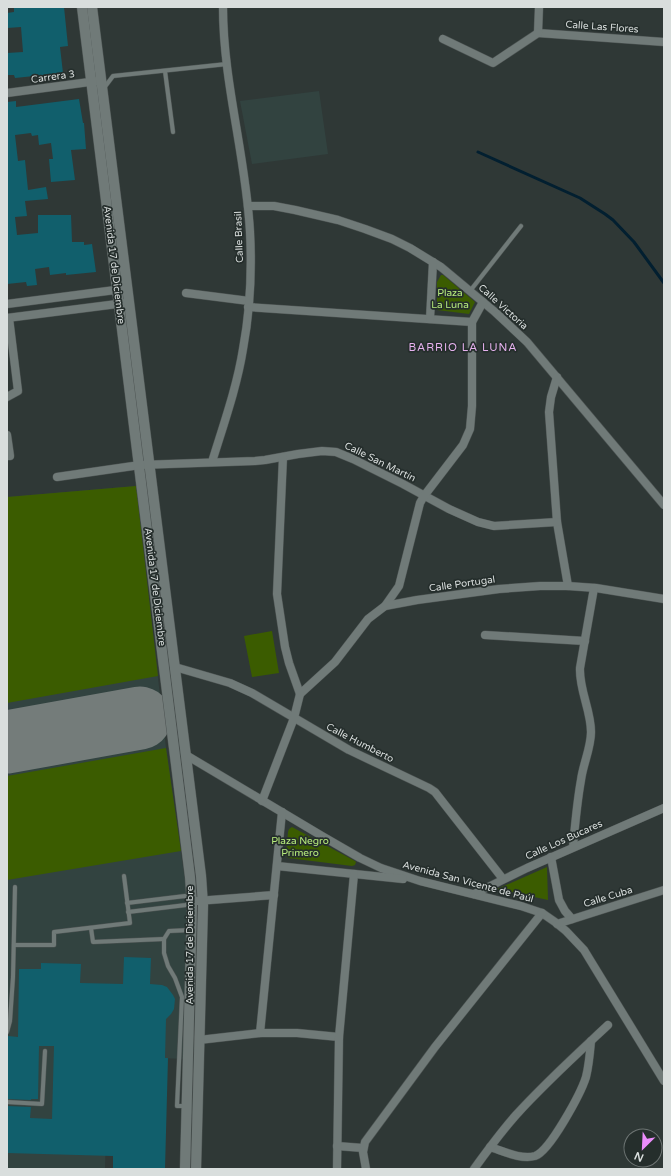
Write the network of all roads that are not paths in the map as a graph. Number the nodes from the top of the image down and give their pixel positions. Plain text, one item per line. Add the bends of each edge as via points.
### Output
1 (82, 7) edge
2 (92, 7) edge
3 (223, 7) edge
4 (539, 7) edge
5 (538, 33) junction
6 (443, 39) dead end
7 (664, 42) edge
8 (227, 64) junction
9 (165, 71) junction
10 (98, 84) junction
11 (7, 93) edge
12 (173, 132) dead end
13 (248, 206) junction
14 (521, 226) dead end
15 (433, 262) junction
16 (123, 289) junction
17 (470, 291) junction
18 (186, 293) dead end
19 (130, 302) junction
20 (483, 302) junction
21 (7, 304) edge
22 (119, 304) junction
23 (248, 304) junction
24 (8, 318) edge
25 (430, 319) junction
26 (472, 322) junction
27 (557, 377) junction
28 (7, 397) edge
29 (7, 435) edge
30 (7, 456) edge
31 (283, 457) junction
32 (212, 462) junction
33 (150, 464) junction
34 (140, 465) junction
35 (57, 477) dead end
36 (424, 496) junction
37 (664, 505) edge
38 (557, 522) junction
39 (568, 586) junction
40 (594, 588) junction
41 (664, 599) edge
42 (386, 606) junction
43 (485, 635) dead end
44 (585, 641) junction
45 (175, 667) junction
46 (300, 694) junction
47 (294, 718) junction
48 (186, 754) junction
49 (262, 800) junction
50 (664, 808) edge
51 (282, 812) junction
52 (573, 847) junction
53 (551, 857) junction
54 (277, 866) junction
55 (354, 874) junction
56 (124, 876) dead end
57 (503, 880) junction
58 (420, 881) junction
59 (15, 887) dead end
60 (664, 890) edge
61 (474, 894) junction
62 (274, 895) junction
63 (203, 900) junction
64 (192, 901) junction
65 (127, 903) junction
66 (128, 912) junction
67 (542, 913) junction
68 (572, 919) junction
69 (557, 924) junction
70 (91, 928) junction
71 (192, 930) junction
72 (164, 939) junction
73 (14, 945) junction
74 (608, 1025) dead end
75 (7, 1032) edge
76 (260, 1033) junction
77 (339, 1036) junction
78 (199, 1040) junction
79 (591, 1041) junction
80 (45, 1051) dead end
81 (664, 1081) edge
82 (7, 1102) edge
83 (187, 1106) junction
84 (337, 1146) junction
85 (490, 1147) junction
86 (363, 1148) junction
87 (185, 1169) edge
88 (196, 1169) edge
89 (337, 1169) edge
90 (366, 1169) edge
91 (474, 1169) edge

1 - 10 street, Avenida 17 de Diciembre
2 - 10 street, Avenida 17 de Diciembre
3 - 8 street, Calle Brasil
4 - 5 street
5 - 6 street via 493,63
5 - 7 street, Calle Las Flores
8 - 9 lane
8 - 13 street, Calle Brasil
9 - 10 lane via 113,76
9 - 12 lane
10 - 11 street, Carrera 3
10 - 16 street, Avenida 17 de Diciembre
10 - 16 street, Avenida 17 de Diciembre
13 - 15 street, Calle Victoria via 274,206 338,220 392,239
13 - 23 street, Calle Brasil via 251,251
14 - 17 lane
15 - 17 street, Calle Victoria
15 - 25 street
16 - 19 street, Avenida 17 de Diciembre
16 - 21 street
16 - 22 street, Avenida 17 de Diciembre
17 - 20 street, Calle Victoria
18 - 23 street
19 - 22 street
19 - 33 street, Avenida 17 de Diciembre
20 - 26 street
20 - 27 street, Calle Victoria via 527,342
22 - 24 street
22 - 34 street, Avenida 17 de Diciembre
23 - 25 street
23 - 32 street, Calle Brasil via 240,363
24 - 28 street via 18,391
25 - 26 street
26 - 36 street via 470,429 462,445
27 - 37 street, Calle Victoria
27 - 38 street via 549,406
29 - 30 street via 10,456
31 - 32 street, Calle San Martín
31 - 36 street, Calle San Martín via 331,451 341,453
31 - 46 street via 277,594 285,647
32 - 33 street, Calle San Martín
33 - 34 street, Calle San Martín
33 - 45 street, Avenida 17 de Diciembre
34 - 35 street, Calle San Martín
34 - 64 street, Avenida 17 de Diciembre
36 - 38 street, Calle San Martín via 486,525
36 - 42 street via 418,510 399,586
38 - 39 street
39 - 40 street, Calle Portugal
39 - 42 street, Calle Portugal via 499,589
40 - 41 street, Calle Portugal
40 - 44 street
42 - 46 street, Calle Portugal via 368,619 335,662
43 - 44 street
44 - 52 street via 580,677 591,731 580,785
45 - 47 street, Calle Humberto via 238,686
45 - 48 street, Avenida 17 de Diciembre
46 - 47 street
47 - 49 street
47 - 57 street, Calle Humberto via 365,759 435,792
48 - 49 street, Avenida San Vicente de Paúl
48 - 63 street, Avenida 17 de Diciembre
49 - 51 street, Avenida San Vicente de Paúl
50 - 52 street, Calle Los Bucares
51 - 54 street
51 - 58 street, Avenida San Vicente de Paúl via 360,858
52 - 53 street, Calle Los Bucares
53 - 57 street, Calle Los Bucares
53 - 68 street via 559,900
54 - 55 street
54 - 62 street
55 - 58 street
55 - 77 street
56 - 65 lane
57 - 61 street, Calle Los Bucares
58 - 61 street, Avenida San Vicente de Paúl
59 - 73 lane
60 - 68 street, Calle Cuba
61 - 67 street, Avenida San Vicente de Paúl
62 - 63 street
62 - 76 street
63 - 64 street
63 - 78 street, Avenida 17 de Diciembre
64 - 65 lane via 185,896
64 - 66 lane via 186,905
64 - 71 street, Avenida 17 de Diciembre
65 - 66 lane
66 - 70 lane via 130,923
67 - 69 street, Avenida San Vicente de Paúl
67 - 86 street via 435,1047
68 - 69 street, Calle Cuba
69 - 81 street, Avenida San Vicente de Paúl via 584,950
70 - 72 lane via 93,942
70 - 73 lane via 54,932 54,945
71 - 72 lane via 169,931
71 - 83 street, Avenida 17 de Diciembre
72 - 83 lane via 165,958 182,997 177,1106
73 - 75 lane via 10,1021
74 - 79 street
76 - 77 street
76 - 78 street
77 - 84 street
78 - 88 street, Avenida 17 de Diciembre
79 - 85 street via 531,1099
79 - 85 street via 588,1067 581,1090 544,1150 536,1156 526,1156
80 - 82 lane via 42,1104
83 - 87 street, Avenida 17 de Diciembre
84 - 86 street
84 - 89 street
85 - 91 street
86 - 90 street

